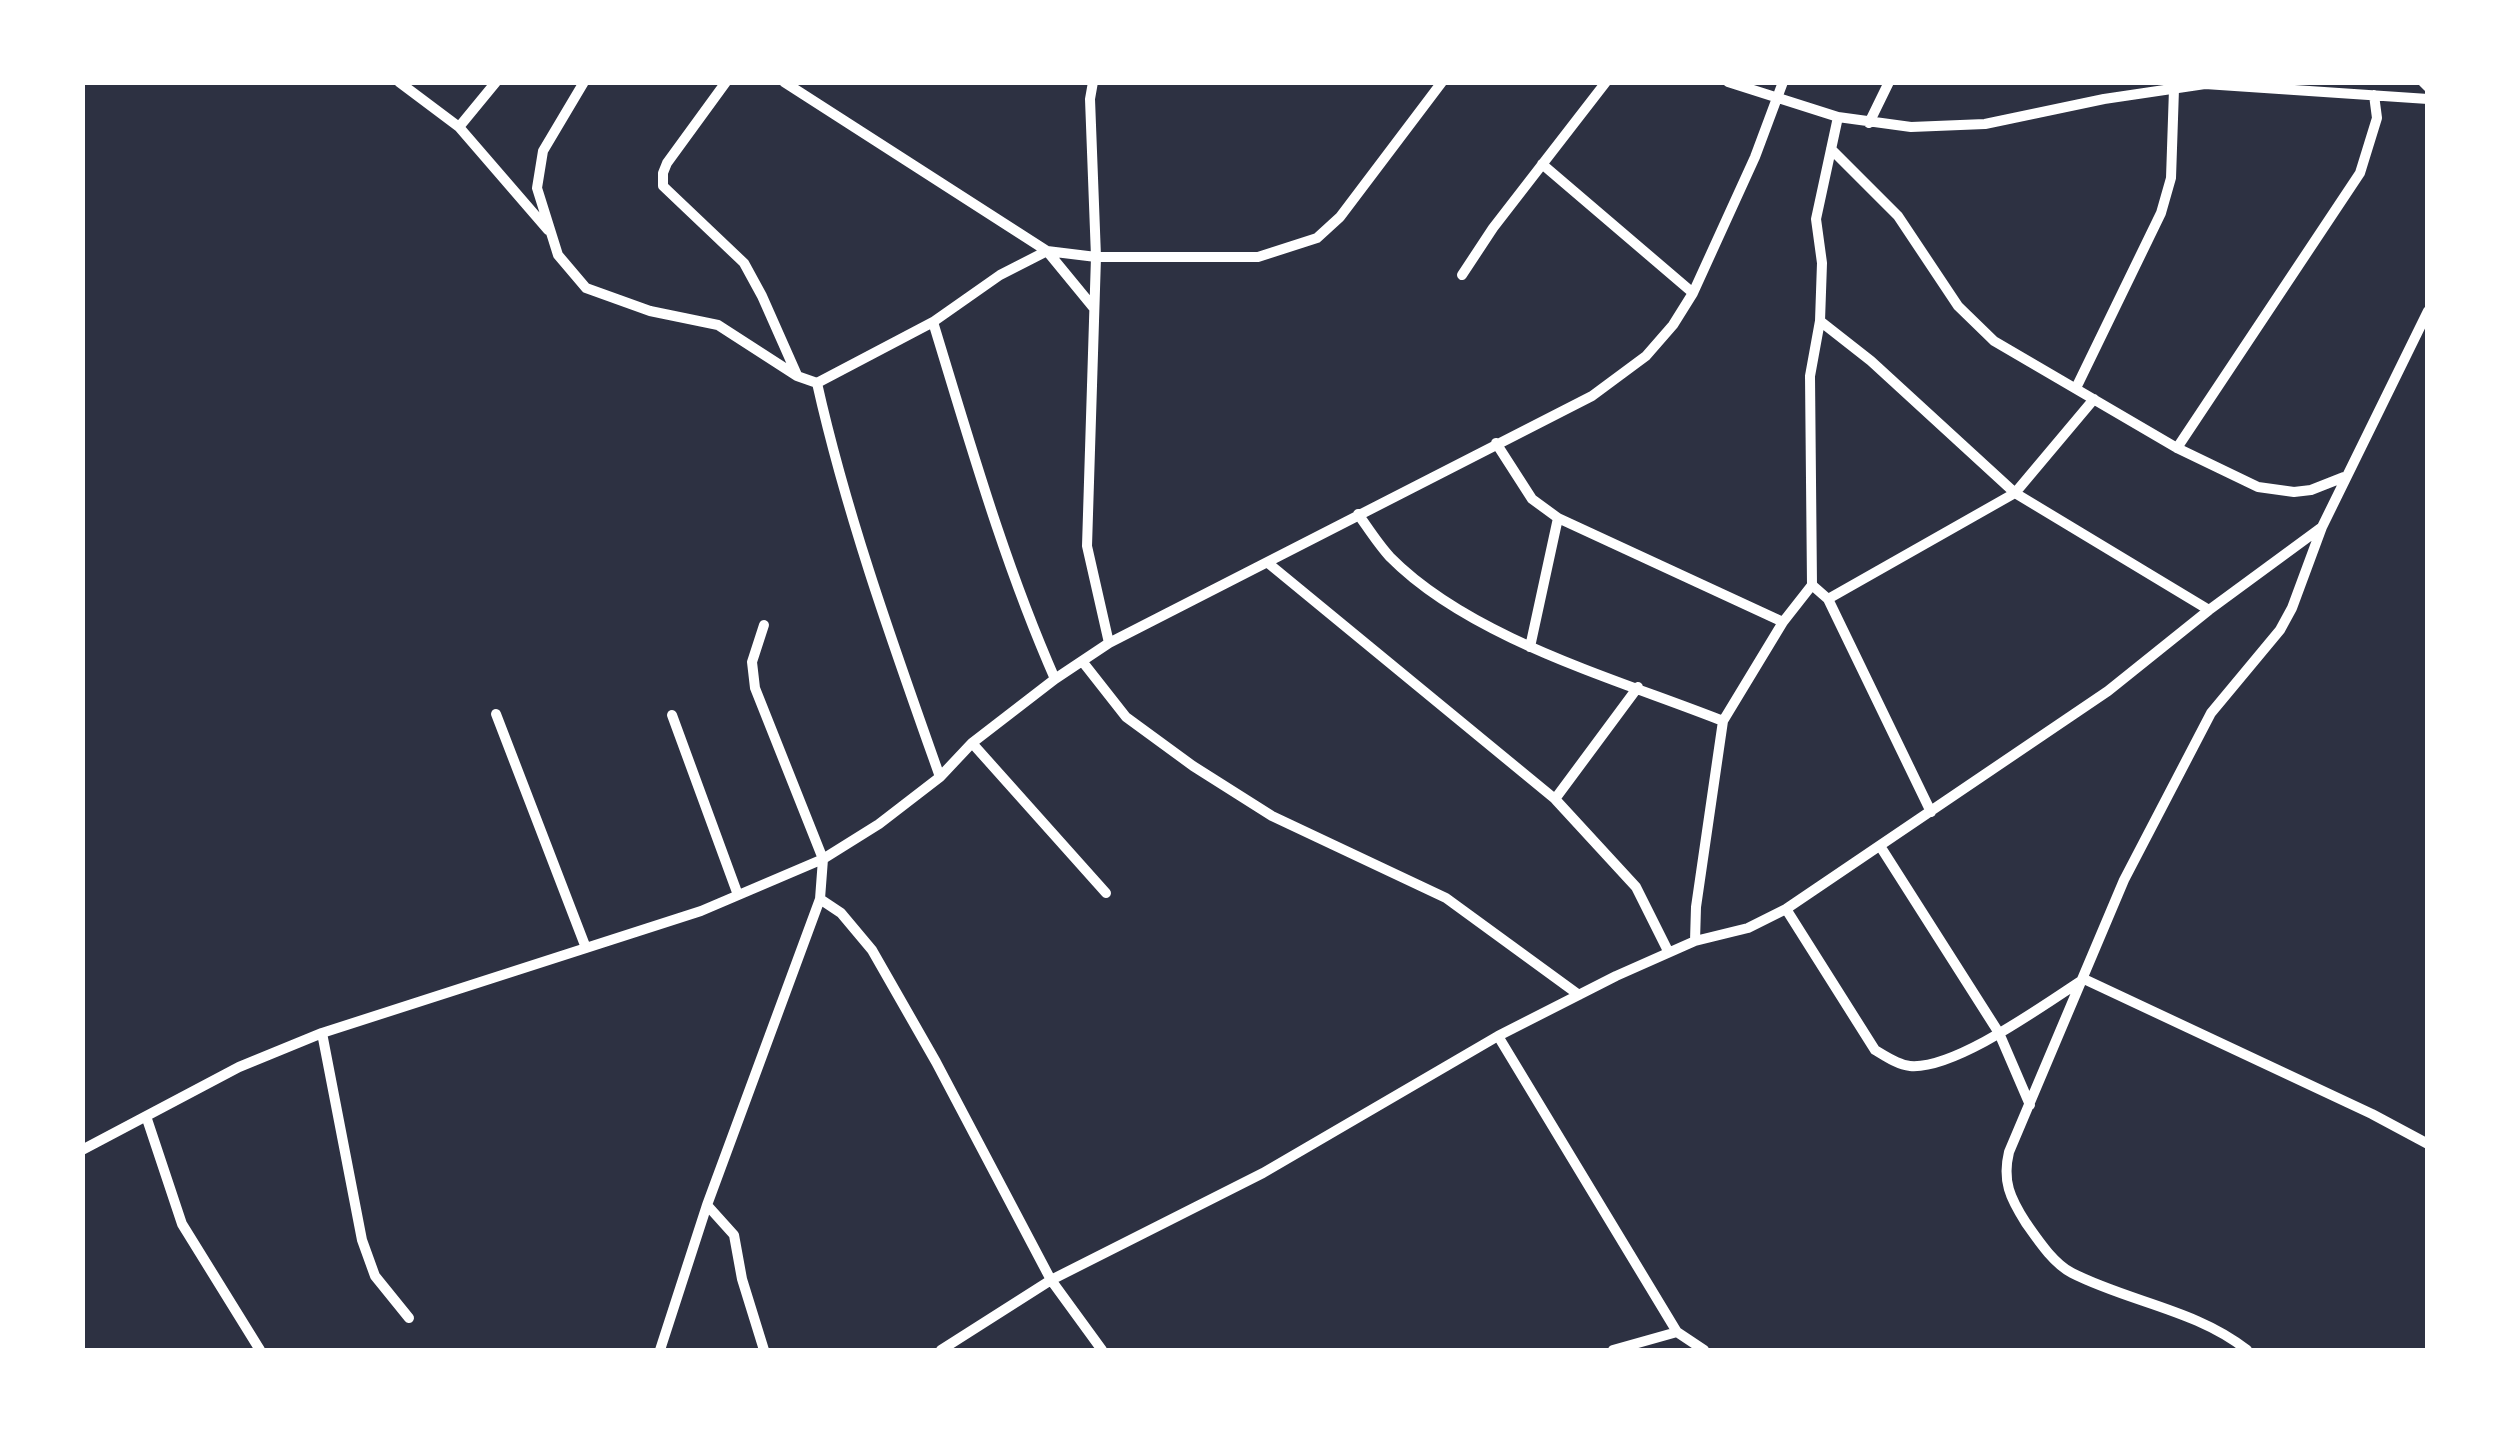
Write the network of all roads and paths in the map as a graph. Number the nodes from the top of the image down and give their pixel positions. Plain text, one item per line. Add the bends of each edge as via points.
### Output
1 (398, 82) edge
2 (496, 82) edge
3 (726, 82) edge
4 (784, 82) edge
5 (1093, 82) edge
6 (1442, 82) edge
7 (1606, 82) edge
8 (1728, 82) edge
9 (1784, 82) edge
10 (1889, 82) edge
11 (582, 83) edge
12 (2204, 83) edge
13 (2174, 90) junction
14 (2374, 94) junction
15 (2428, 99) edge
16 (1777, 100) junction
17 (1838, 117) junction
18 (1869, 123) junction
19 (458, 128) junction
20 (1831, 150) junction
21 (1542, 164) junction
22 (552, 235) junction
23 (1048, 251) junction
24 (1096, 256) junction
25 (1462, 275) dead end
26 (1693, 292) junction
27 (1094, 308) junction
28 (2428, 312) edge
29 (1820, 320) junction
30 (934, 322) junction
31 (797, 376) junction
32 (817, 382) junction
33 (2076, 388) junction
34 (2094, 399) junction
35 (1496, 443) junction
36 (2177, 448) junction
37 (2344, 476) junction
38 (2015, 493) junction
39 (1358, 514) junction
40 (1558, 518) junction
41 (2322, 527) junction
42 (1268, 563) junction
43 (1812, 585) junction
44 (1828, 599) junction
45 (2209, 610) junction
46 (1783, 622) junction
47 (764, 624) dead end
48 (1109, 643) junction
49 (1530, 647) junction
50 (1082, 660) junction
51 (1055, 679) junction
52 (1638, 688) junction
53 (496, 714) dead end
54 (672, 715) dead end
55 (1723, 721) junction
56 (972, 742) junction
57 (940, 777) junction
58 (1555, 799) junction
59 (1931, 812) junction
60 (1880, 846) junction
61 (822, 859) junction
62 (1106, 893) dead end
63 (738, 894) junction
64 (820, 899) junction
65 (1786, 909) junction
66 (1694, 941) junction
67 (586, 948) junction
68 (1668, 951) junction
69 (2084, 979) junction
70 (1578, 995) junction
71 (322, 1032) junction
72 (1999, 1033) junction
73 (1498, 1036) junction
74 (2030, 1104) junction
75 (146, 1116) junction
76 (2428, 1144) edge
77 (82, 1150) edge
78 (707, 1205) junction
79 (1051, 1280) junction
80 (409, 1318) dead end
81 (1677, 1332) junction
82 (956, 1347) edge
83 (260, 1350) edge
84 (660, 1350) edge
85 (764, 1350) edge
86 (942, 1350) edge
87 (1102, 1350) edge
88 (1614, 1350) edge
89 (1704, 1350) edge
90 (2247, 1350) edge

1 - 19 street
2 - 19 street
3 - 31 street via 668,163 663,186 744,264
4 - 23 street
5 - 24 street
6 - 24 street via 1340,217 1316,238 1258,257
7 - 21 street
8 - 16 street
9 - 16 street
10 - 18 street
11 - 22 street via 543,152 537,188
12 - 13 street
12 - 14 street
13 - 18 street via 1985,124
13 - 33 street via 2171,178 2161,213
14 - 15 street
14 - 36 street via 2377,118 2360,173
16 - 17 street
16 - 26 street
17 - 18 street
17 - 20 street
19 - 22 street
20 - 29 street via 1816,219
20 - 33 street via 1898,216 1975,326
21 - 25 street
21 - 26 street
22 - 31 street via 558,255 586,288 718,325
23 - 24 street
23 - 27 street
23 - 30 street via 1000,275
24 - 27 street
26 - 35 street via 1646,356 1592,396
27 - 48 street via 1087,546
28 - 37 street
29 - 38 street
29 - 43 street via 1810,376
30 - 32 street
30 - 51 street via 992,517
31 - 32 street
32 - 57 street via 877,598
33 - 34 street
34 - 36 street
34 - 38 street
35 - 39 street
35 - 40 street via 1532,499
36 - 37 street via 2258,487 2311,490
37 - 41 street
38 - 44 street
38 - 45 street
39 - 42 street
39 - 49 street via 1389,556 1420,581
40 - 46 street
40 - 49 street
41 - 45 street
41 - 69 street via 2280,630 2211,713 2189,751 2124,880
42 - 48 street
42 - 58 street
43 - 44 street
43 - 46 street
44 - 59 street
45 - 59 street via 2108,691
46 - 55 street
47 - 61 street via 752,662 754,688
48 - 50 street
49 - 52 street
50 - 51 street
50 - 70 street via 1126,717 1193,766 1272,816 1446,898
51 - 56 street
52 - 55 street
52 - 58 street
53 - 67 street
54 - 63 street
55 - 66 street
56 - 57 street
56 - 62 street
57 - 61 street
58 - 68 street via 1636,887
59 - 60 street
60 - 65 street
60 - 72 street
61 - 63 street
61 - 64 street
63 - 67 street
64 - 78 street
64 - 79 street via 872,950
65 - 66 street via 1748,928
65 - 72 street via 1875,1050 1922,1065
66 - 68 street
67 - 71 street
68 - 70 street
69 - 72 street
69 - 74 street
69 - 76 street
70 - 73 street
71 - 75 street
71 - 80 street via 362,1240 376,1276
72 - 74 street
73 - 79 street via 1262,1173
73 - 81 street
74 - 90 street via 2004,1170 2008,1196 2040,1244 2069,1272 2180,1314
75 - 77 street
75 - 83 street via 182,1224
78 - 84 street
78 - 85 street via 734,1235
79 - 82 street
79 - 87 street
81 - 88 street
81 - 89 street
82 - 86 street

